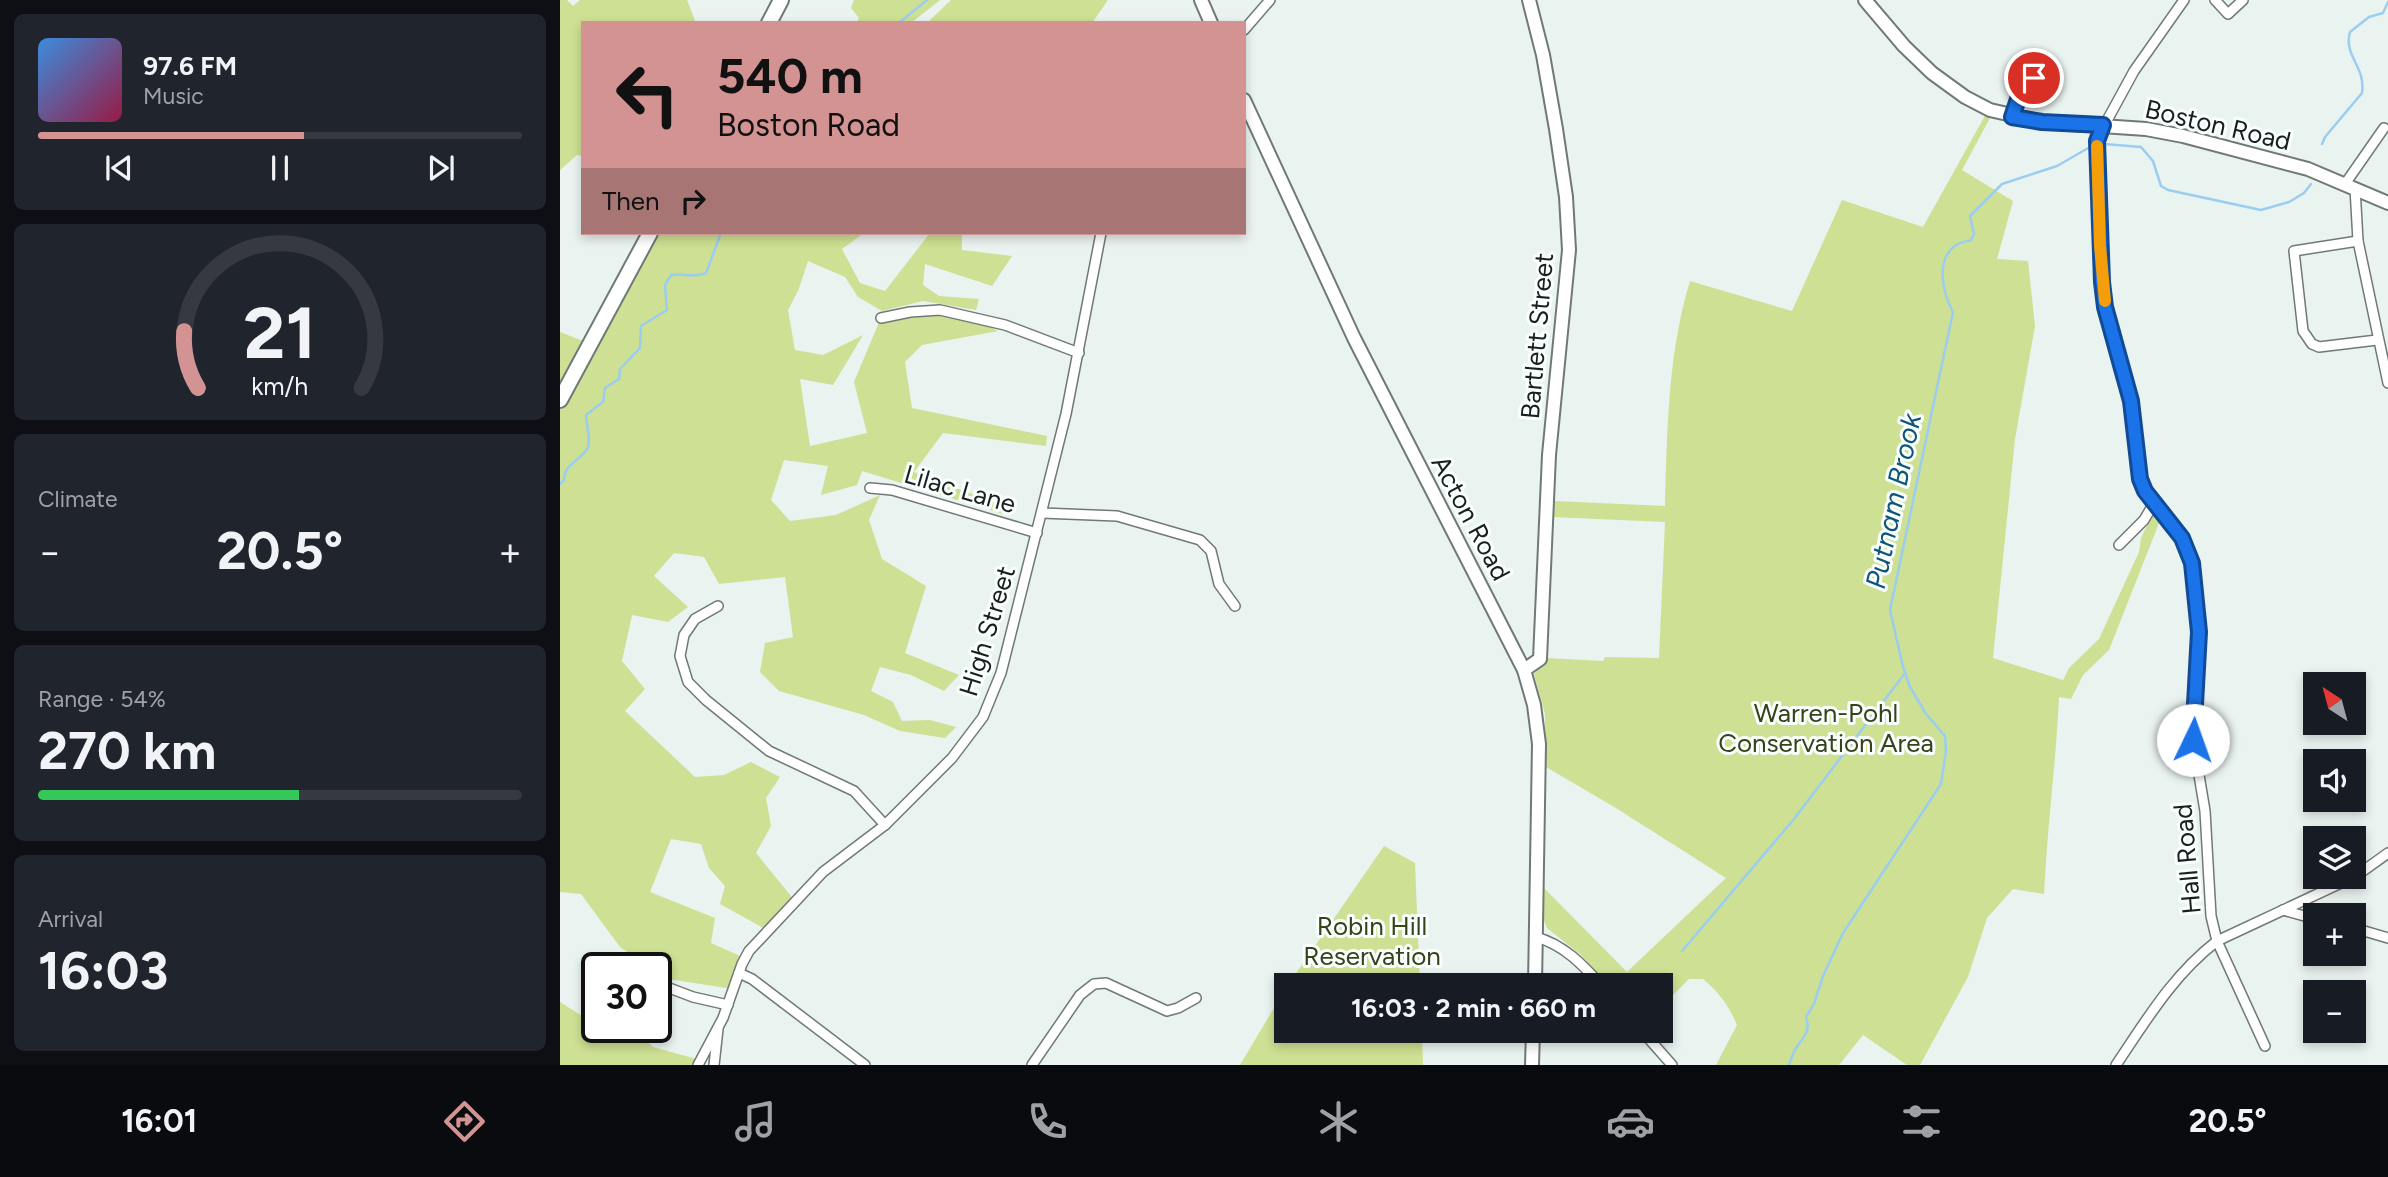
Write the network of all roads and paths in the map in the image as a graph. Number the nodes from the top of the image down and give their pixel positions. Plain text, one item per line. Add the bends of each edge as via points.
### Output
1 (781, 0) edge
2 (1201, 0) edge
3 (1270, 0) edge
4 (1529, 0) edge
5 (1866, 0) edge
6 (2184, 0) edge
7 (2215, 0) edge
8 (2243, 0) edge
9 (770, 21) edge
10 (1210, 21) edge
11 (1246, 28) edge
12 (2021, 90) dead end
13 (1246, 104) edge
14 (2012, 117) junction
15 (2103, 125) junction
16 (2384, 128) dead end
17 (2350, 186) junction
18 (2388, 203) edge
19 (649, 235) edge
20 (1101, 235) edge
21 (2358, 242) junction
22 (881, 317) dead end
23 (2377, 340) junction
24 (1079, 353) junction
25 (2388, 383) edge
26 (560, 400) edge
27 (870, 488) dead end
28 (2154, 503) junction
29 (1042, 513) junction
30 (1037, 533) junction
31 (2119, 545) dead end
32 (718, 606) dead end
33 (1235, 606) dead end
34 (1524, 670) junction
35 (885, 825) junction
36 (2388, 853) edge
37 (2283, 910) junction
38 (2303, 916) edge
39 (2366, 932) edge
40 (1536, 937) junction
41 (2388, 938) edge
42 (2217, 941) junction
43 (739, 973) junction
44 (1535, 973) edge
45 (1589, 973) edge
46 (672, 990) edge
47 (1196, 998) dead end
48 (728, 1006) junction
49 (718, 1029) junction
50 (1533, 1043) edge
51 (1653, 1043) edge
52 (2265, 1046) dead end
53 (698, 1065) edge
54 (714, 1065) edge
55 (864, 1065) edge
56 (1032, 1065) edge
57 (1532, 1065) edge
58 (1672, 1065) edge
59 (2116, 1065) edge

1 - 9 main road
2 - 10 main road
3 - 11 street
4 - 34 main road, Bartlett Street via 1556,129 1569,250 1549,455 1540,659
5 - 14 main road, Boston Road via 1932,73 1977,103
6 - 15 street
7 - 8 street via 2228,14
12 - 14 street
13 - 34 main road, Acton Road via 1349,328
14 - 15 main road, Boston Road
15 - 17 main road, Boston Road via 2183,136 2308,169
15 - 28 street, Hall Road via 2097,141 2105,307 2131,401 2140,481
16 - 17 street
17 - 18 main road, Boston Road
17 - 21 street
19 - 26 main road
20 - 24 street, High Street
21 - 23 street
21 - 23 street via 2294,251 2303,331 2319,347
22 - 24 street via 940,310 1005,325
23 - 25 street
24 - 29 street, High Street
27 - 30 street, Lilac Lane via 892,490
28 - 31 street
28 - 42 street, Hall Road via 2186,545 2192,563 2199,632 2192,733 2205,811 2211,916
29 - 30 street, High Street
29 - 33 street via 1117,516 1200,540 1211,551 1219,584
30 - 35 street, High Street via 1001,673 983,717 952,758
32 - 35 street via 695,619 684,635 680,656 688,681 769,751 854,791
34 - 40 main road, Acton Road via 1539,744
35 - 43 street, High Street via 814,880 754,945
36 - 37 street via 2356,876
37 - 38 street
37 - 42 street
39 - 41 street
40 - 44 main road, Acton Road
40 - 45 street via 1566,951
42 - 52 street, Hall Road
42 - 59 street via 2185,968 2159,999
43 - 48 street, High Street
43 - 55 street
46 - 48 street
47 - 56 street via 1167,1011 1106,983 1094,984 1080,995
48 - 49 street, High Street
49 - 53 street, High Street
49 - 54 street
50 - 57 main road
51 - 58 street

